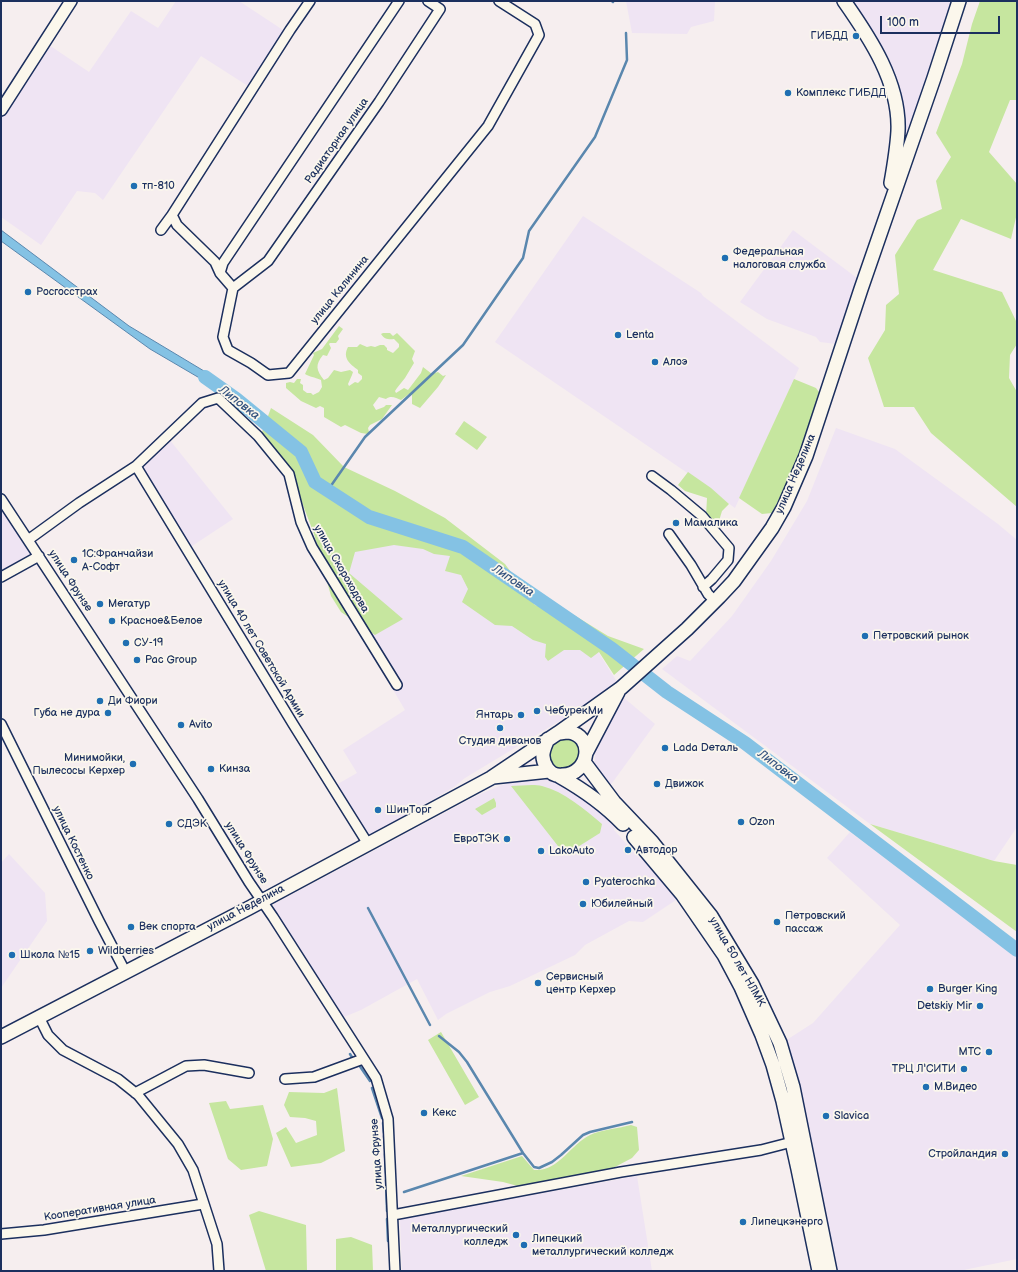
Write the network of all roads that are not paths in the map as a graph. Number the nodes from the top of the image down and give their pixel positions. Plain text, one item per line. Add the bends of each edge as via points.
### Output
1 (70, 1) edge
2 (310, 1) edge
3 (399, 1) edge
4 (428, 1) edge
5 (499, 1) edge
6 (844, 1) edge
7 (959, 1) edge
8 (1, 110) edge
9 (888, 208) junction
10 (172, 216) junction
11 (162, 230) dead end
12 (220, 273) junction
13 (234, 288) junction
14 (136, 466) junction
15 (652, 476) dead end
16 (1, 499) edge
17 (669, 534) dead end
18 (28, 540) junction
19 (39, 556) junction
20 (1, 577) edge
21 (704, 587) junction
22 (715, 601) junction
23 (397, 685) dead end
24 (620, 688) junction
25 (2, 727) edge
26 (553, 736) junction
27 (585, 757) junction
28 (554, 773) junction
29 (491, 778) junction
30 (368, 844) junction
31 (261, 901) junction
32 (125, 971) junction
33 (39, 1017) junction
34 (4, 1032) edge
35 (363, 1060) junction
36 (249, 1073) dead end
37 (286, 1079) dead end
38 (135, 1093) junction
39 (792, 1142) junction
40 (203, 1204) junction
41 (393, 1215) junction
42 (1, 1234) edge
43 (220, 1271) edge
44 (395, 1271) edge
45 (819, 1271) edge
46 (830, 1271) edge

1 - 8 street
2 - 10 street
3 - 12 street via 223,264
4 - 13 street, Радиаторная улица via 440,9 379,102 268,260
5 - 13 street, улица Калинина via 535,24 539,35 488,126 289,373 268,375 251,362 228,350 223,337
6 - 9 main road via 878,56 897,109 898,131
7 - 9 main road
9 - 22 main road, улица Неделина via 806,456 793,488 764,541 734,581
10 - 11 street
10 - 12 street via 215,262
12 - 13 street
14 - 18 street
14 - 23 street, улица Скороходова via 202,403 218,398 258,436 289,474 301,522 312,547
14 - 30 street, улица 40 лет Советской Армии
15 - 21 street via 702,516 729,548 728,560
16 - 18 street, улица Фрунзе
17 - 21 street
18 - 19 street, улица Фрунзе
19 - 20 street
19 - 31 street, улица Фрунзе via 198,799
21 - 22 street
22 - 24 main road, улица Неделина
24 - 26 main road, улица Неделина
24 - 27 main road
25 - 32 street, улица Костенко
26 - 27 main road via 567,732 575,734 585,745
26 - 28 main road via 542,754 542,760
26 - 29 main road, улица Неделина
27 - 28 main road via 578,770 569,775
27 - 46 main road, улица 50 лет НЛМК via 614,802 652,842 711,916 752,984 780,1043 793,1087
28 - 29 main road
28 - 39 main road, улица 50 лет НЛМК via 596,800 621,822 682,894 724,955 762,1035 783,1101
29 - 30 main road, улица Неделина
30 - 31 main road, улица Неделина
31 - 32 main road, улица Неделина
31 - 35 street, улица Фрунзе
32 - 33 main road, улица Неделина
33 - 34 main road, улица Неделина
33 - 38 street via 48,1035 63,1050 118,1079
35 - 37 street via 314,1077
35 - 41 street, улица Фрунзе via 376,1078 388,1119
36 - 38 street via 186,1066
38 - 40 street via 178,1144 193,1170
39 - 41 street via 761,1150 621,1172
39 - 45 main road, улица 50 лет НЛМК
40 - 42 street, Кооперативная улица via 44,1230
40 - 43 street via 217,1244
41 - 44 street, улица Фрунзе

